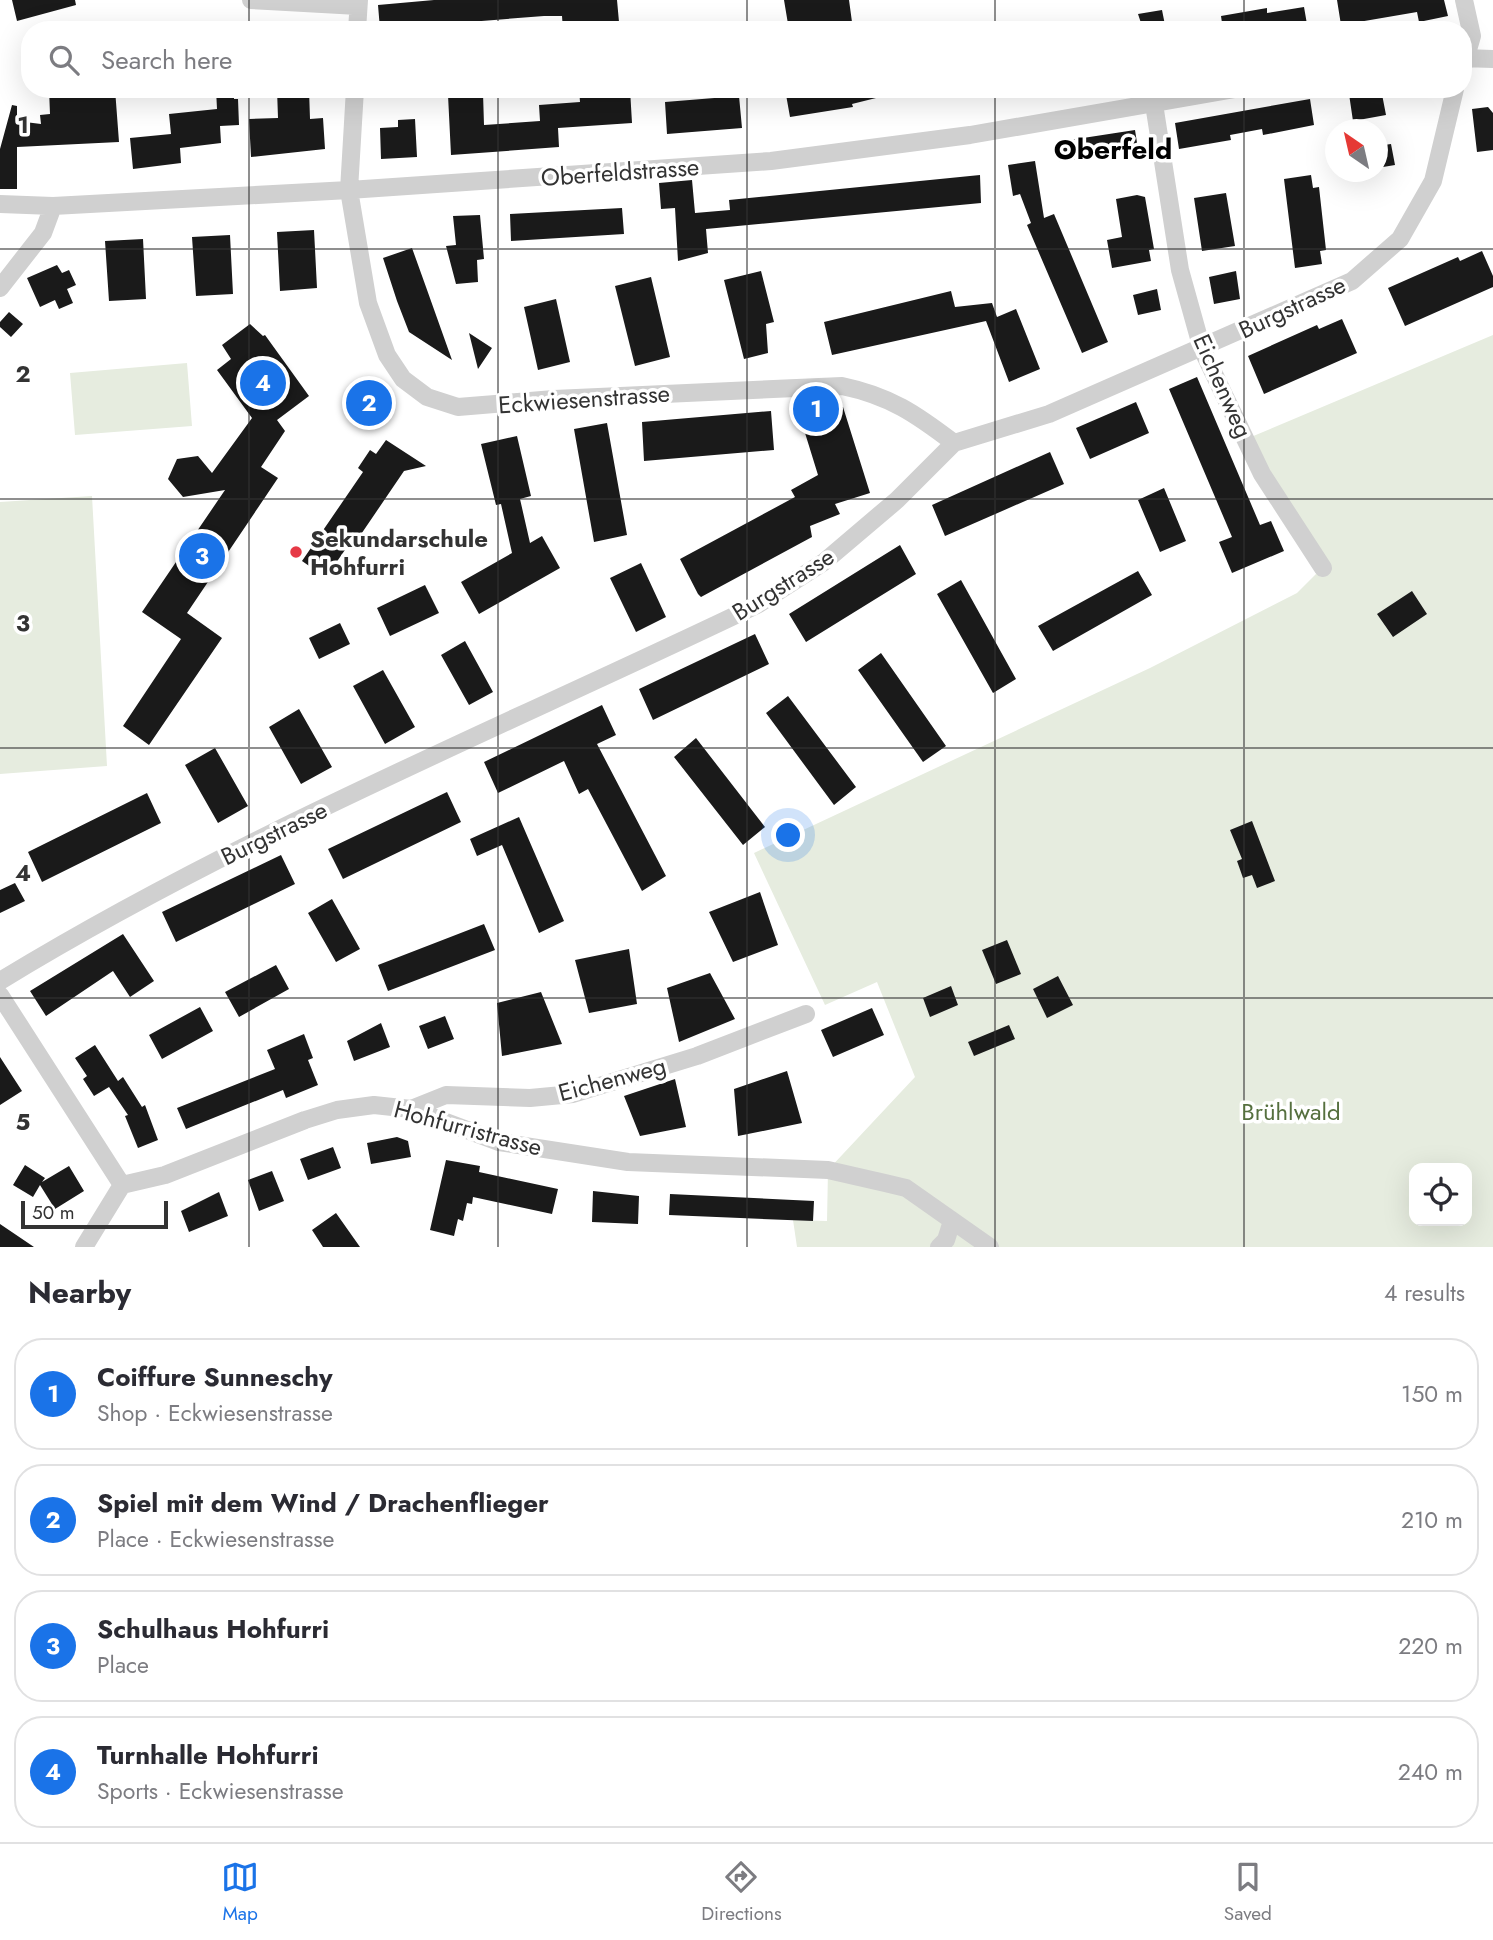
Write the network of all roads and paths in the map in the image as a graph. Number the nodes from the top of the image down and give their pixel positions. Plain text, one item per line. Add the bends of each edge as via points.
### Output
1 (251, 0) edge
2 (1464, 0) edge
3 (358, 3) edge
4 (357, 21) edge
5 (1469, 21) edge
6 (1493, 59) edge
7 (1472, 60) edge
8 (354, 98) edge
9 (1186, 98) edge
10 (1453, 98) edge
11 (1154, 104) junction
12 (349, 190) junction
13 (0, 204) edge
14 (53, 206) junction
15 (0, 288) edge
16 (1202, 349) junction
17 (954, 443) junction
18 (1323, 568) dead end
19 (0, 981) edge
20 (0, 995) edge
21 (806, 1014) dead end
22 (411, 1109) junction
23 (122, 1185) junction
24 (952, 1221) junction
25 (83, 1247) edge
26 (939, 1247) edge
27 (990, 1247) edge

1 - 3 street
2 - 5 street
3 - 4 street
6 - 7 street
8 - 12 street, Eckwiesenstrasse
9 - 11 street, Oberfeldstrasse
10 - 16 street, Burgstrasse via 1433,181 1400,239 1352,281
11 - 12 street, Oberfeldstrasse via 906,145 771,161
11 - 16 street, Eichenweg via 1180,270
12 - 14 street, Oberfeldstrasse
12 - 17 street, Eckwiesenstrasse via 368,303 387,355 403,379 427,397 458,407 842,386 877,393 922,418
13 - 14 street, Oberfeldstrasse
14 - 15 street via 43,233
16 - 17 street, Burgstrasse via 1049,414
16 - 18 street, Eichenweg via 1262,474
17 - 19 street, Burgstrasse via 897,500 824,562 757,605 144,896
20 - 23 street
21 - 22 street, Eichenweg via 697,1056 573,1094 530,1098 446,1095
22 - 23 street, Hohfurristrasse via 374,1105 337,1110 165,1175
22 - 24 street, Hohfurristrasse via 499,1142 628,1162 828,1170 906,1188
23 - 25 street
24 - 26 street
24 - 27 street, Hohfurristrasse

